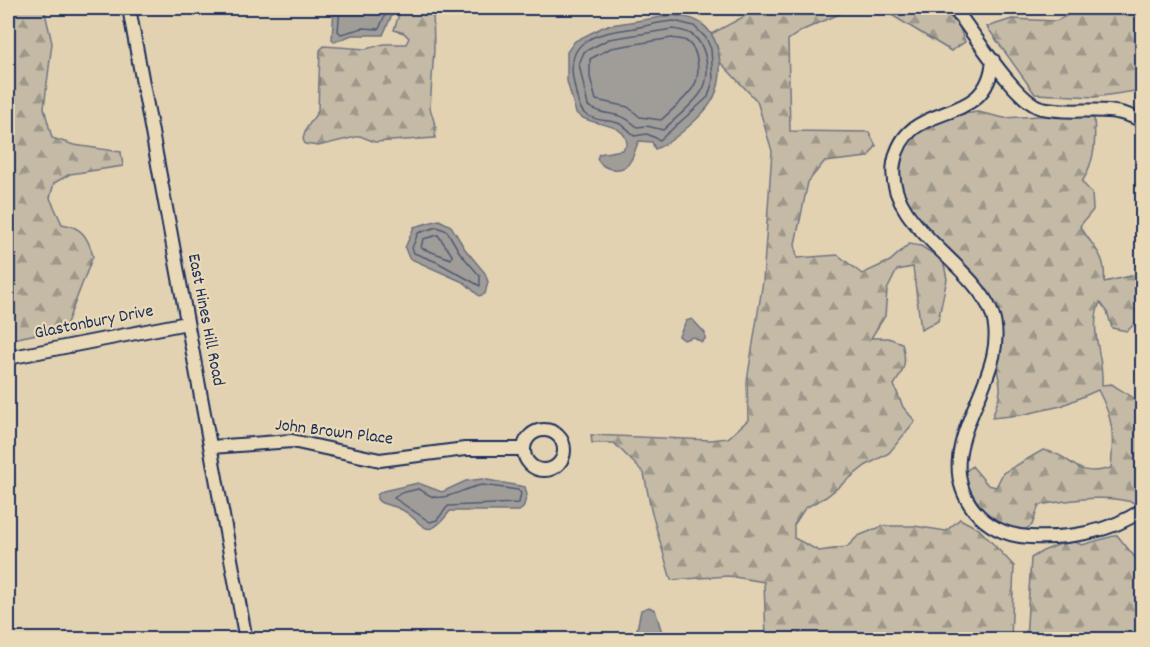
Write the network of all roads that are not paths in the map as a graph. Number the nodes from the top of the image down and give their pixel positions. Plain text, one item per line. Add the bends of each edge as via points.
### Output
1 (129, 8) edge
2 (954, 8) edge
3 (993, 60) junction
4 (1143, 120) edge
5 (187, 324) junction
6 (8, 357) edge
7 (211, 447) junction
8 (524, 449) dead end
9 (1143, 510) edge
10 (246, 639) edge

1 - 5 street, East Hines Hill Road
2 - 3 street
3 - 4 street via 1007,80 1036,106 1110,110
3 - 9 street via 992,75 981,94 963,107 934,115 922,123 903,141 894,163 894,186 902,204 978,289 993,318 994,352 958,456 961,485 979,515 1000,531 1017,535 1040,537 1103,529 1119,525
5 - 6 street, Glastonbury Drive
5 - 7 street, East Hines Hill Road
7 - 8 street, John Brown Place via 292,441 380,460 465,450
7 - 10 street, East Hines Hill Road

